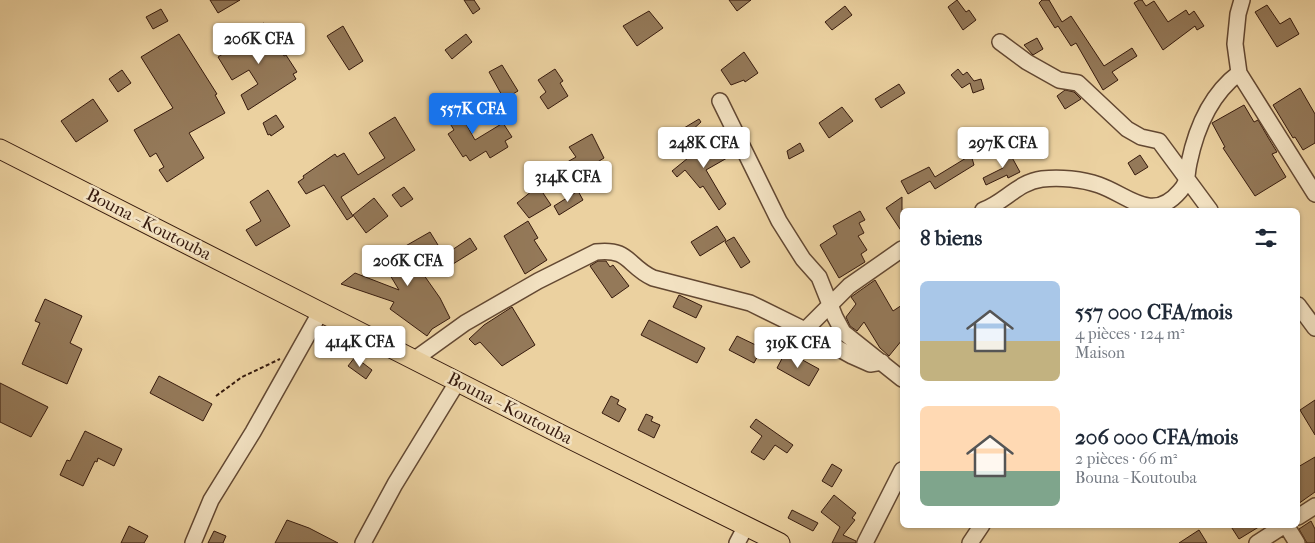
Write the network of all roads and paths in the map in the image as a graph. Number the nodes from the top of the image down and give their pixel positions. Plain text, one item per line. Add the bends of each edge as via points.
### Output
1 (1242, 0) edge
2 (1000, 42) dead end
3 (1240, 73) junction
4 (720, 101) dead end
5 (0, 149) edge
6 (1188, 179) junction
7 (1315, 194) edge
8 (988, 208) edge
9 (1209, 208) edge
10 (900, 250) edge
11 (831, 303) junction
12 (1300, 308) edge
13 (321, 311) junction
14 (1315, 328) edge
15 (805, 330) junction
16 (296, 352) junction
17 (415, 359) junction
18 (882, 362) junction
19 (900, 377) edge
20 (458, 381) junction
21 (216, 396) dead end
22 (900, 474) edge
23 (1315, 506) edge
24 (1300, 516) edge
25 (746, 526) junction
26 (980, 528) edge
27 (1281, 528) edge
28 (1288, 528) edge
29 (193, 543) edge
30 (363, 543) edge
31 (737, 543) edge
32 (780, 543) edge
33 (865, 543) edge
34 (970, 543) edge
35 (1257, 543) edge
36 (1297, 543) edge

1 - 3 street via 1235,44
2 - 6 street via 1059,80 1078,84 1127,129 1140,137 1159,141
3 - 6 street via 1222,89 1206,113 1188,165
3 - 7 street
4 - 11 street via 779,221 803,259 819,277
5 - 13 main road, Bouna - Koutouba
6 - 8 street via 1169,201 1159,206 1147,207 1082,180 1042,179 1021,185
6 - 9 street
10 - 11 street via 849,286
11 - 15 street
11 - 18 street via 843,332
12 - 14 street
13 - 16 street
13 - 17 main road, Bouna - Koutouba
15 - 17 street via 750,303 653,278 641,273 624,255 606,251 596,252 538,281 466,323
15 - 18 street via 870,364
16 - 21 path via 242,377
16 - 29 street via 253,432 211,500
17 - 20 main road, Bouna - Koutouba
18 - 19 street
20 - 25 main road, Bouna - Koutouba
20 - 30 street
22 - 33 street
23 - 24 street
25 - 31 street
25 - 32 main road, Bouna - Koutouba
26 - 34 street
27 - 35 street
28 - 36 street

